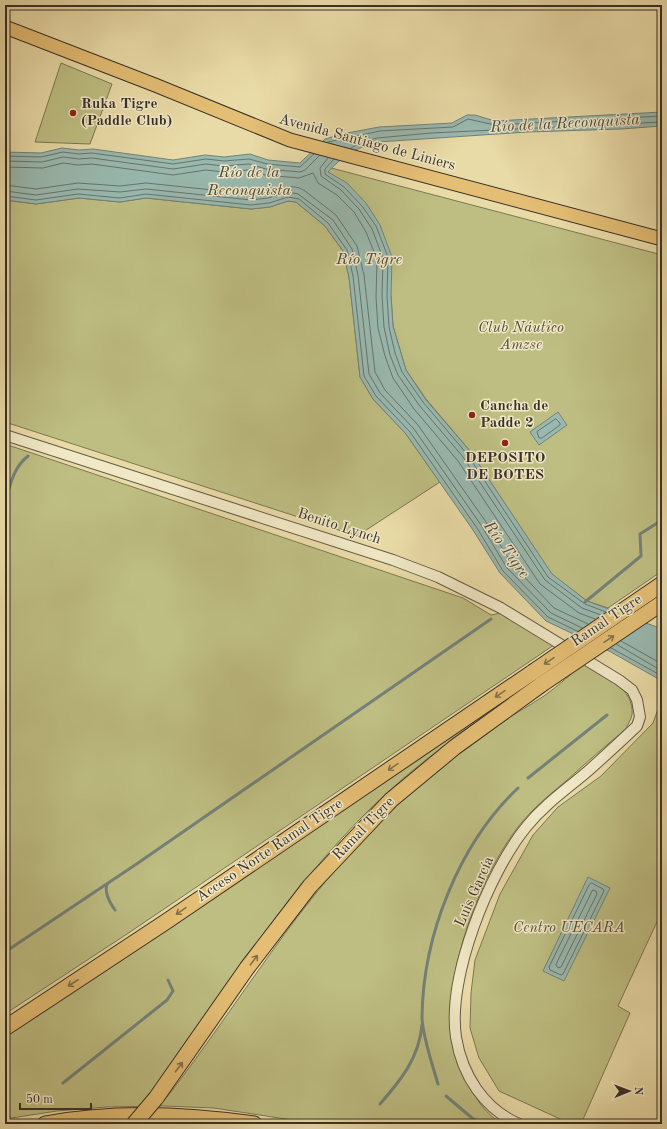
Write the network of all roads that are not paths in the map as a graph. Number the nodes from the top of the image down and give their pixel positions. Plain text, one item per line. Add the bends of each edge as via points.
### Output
1 (5, 27) edge
2 (662, 238) edge
3 (5, 435) edge
4 (662, 584) edge
5 (662, 603) edge
6 (532, 672) joint
7 (638, 700) joint
8 (5, 1028) edge
9 (45, 1124) edge
10 (134, 1124) edge
11 (254, 1124) edge
12 (519, 1124) edge

1 - 2 main road, Avenida Santiago de Liniers via 308,146
3 - 7 street, Benito Lynch via 394,560 438,577 501,608 600,667 632,690
4 -> 6 highway, Ramal Tigre, bridge
10 -> 5 highway, Ramal Tigre, bridge via 156,1098 247,968 310,886 391,800 455,747 542,684
6 -> 8 highway, Acceso Norte Ramal Tigre via 167,921
7 - 12 street, Luis García via 640,717 637,726 543,808 514,844 478,914 462,967 455,1016 456,1037 462,1062 487,1102 504,1117
9 - 11 highway via 113,1116 159,1115

